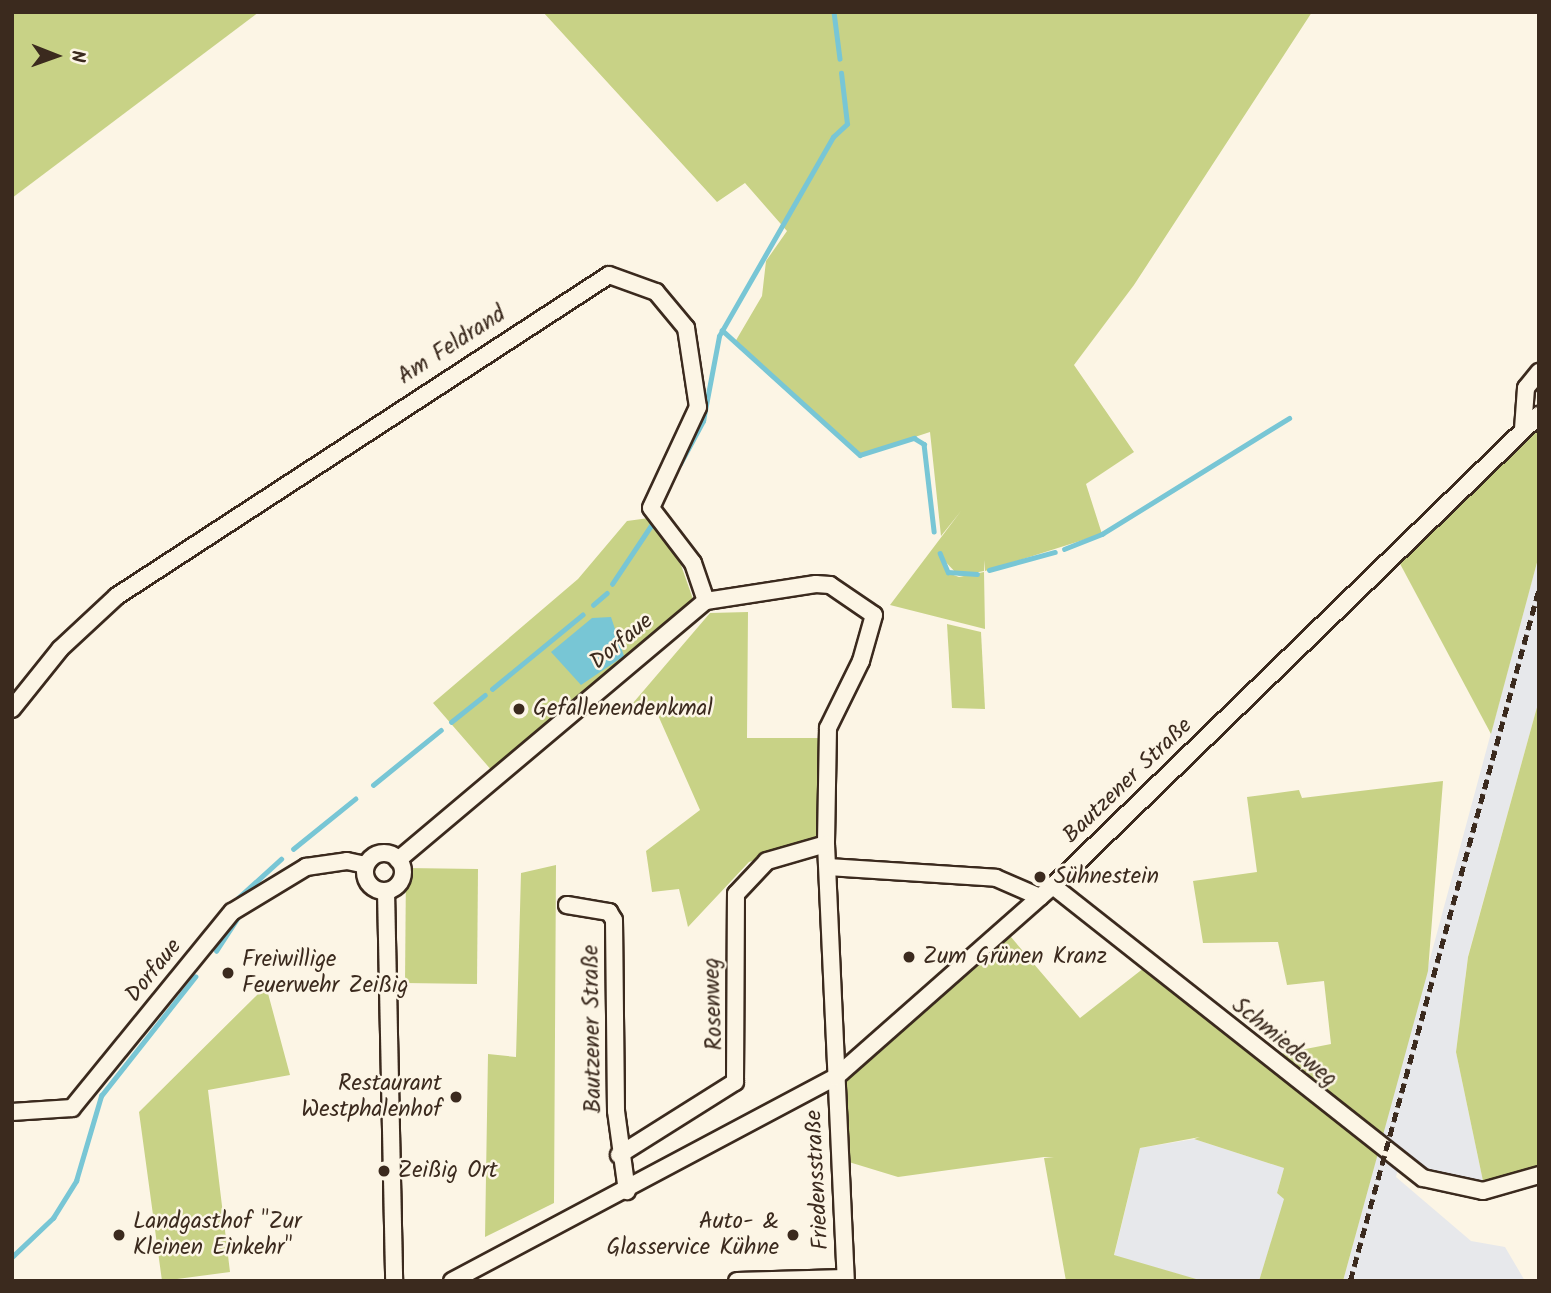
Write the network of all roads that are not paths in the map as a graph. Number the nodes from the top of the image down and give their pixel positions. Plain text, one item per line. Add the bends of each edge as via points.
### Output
1 (1539, 372) edge
2 (1539, 415) edge
3 (1523, 429) junction
4 (706, 601) junction
5 (12, 709) edge
6 (826, 844) junction
7 (398, 860) junction
8 (366, 865) junction
9 (828, 867) junction
10 (1053, 886) junction
11 (386, 891) junction
12 (1040, 897) junction
13 (567, 905) dead end
14 (836, 1077) junction
15 (12, 1112) edge
16 (619, 1155) junction
17 (1539, 1175) edge
18 (627, 1191) junction
19 (846, 1279) edge
20 (394, 1281) edge
21 (452, 1281) edge
22 (737, 1281) edge

1 - 3 street via 1526,388
2 - 3 street, Bautzener Straße
3 - 10 street, Bautzener Straße
4 - 5 street, Am Feldrand via 692,563 651,508 698,407 686,328 656,292 609,275 117,596 60,649
4 - 6 street via 816,584 858,601 874,615 861,661 828,728
4 - 7 street, Dorfaue
6 - 9 street
6 - 16 street, Rosenweg via 766,861 736,894 735,1082
7 - 8 street, Dorfaue via 380,853
7 - 11 street via 402,878
8 - 11 street via 369,884
8 - 15 street, Dorfaue via 347,861 306,867 232,912 72,1108
9 - 12 street via 996,878
9 - 14 street
10 - 12 street, Bautzener Straße
10 - 17 street, Schmiedeweg via 1400,1163 1448,1188 1506,1188
11 - 20 street
12 - 14 street, Bautzener Straße via 928,1002
13 - 16 street, Bautzener Straße via 609,912 614,920
14 - 18 street, Bautzener Straße
14 - 19 street, Friedensstraße
16 - 18 street, Bautzener Straße
18 - 21 street, Bautzener Straße
19 - 22 street

